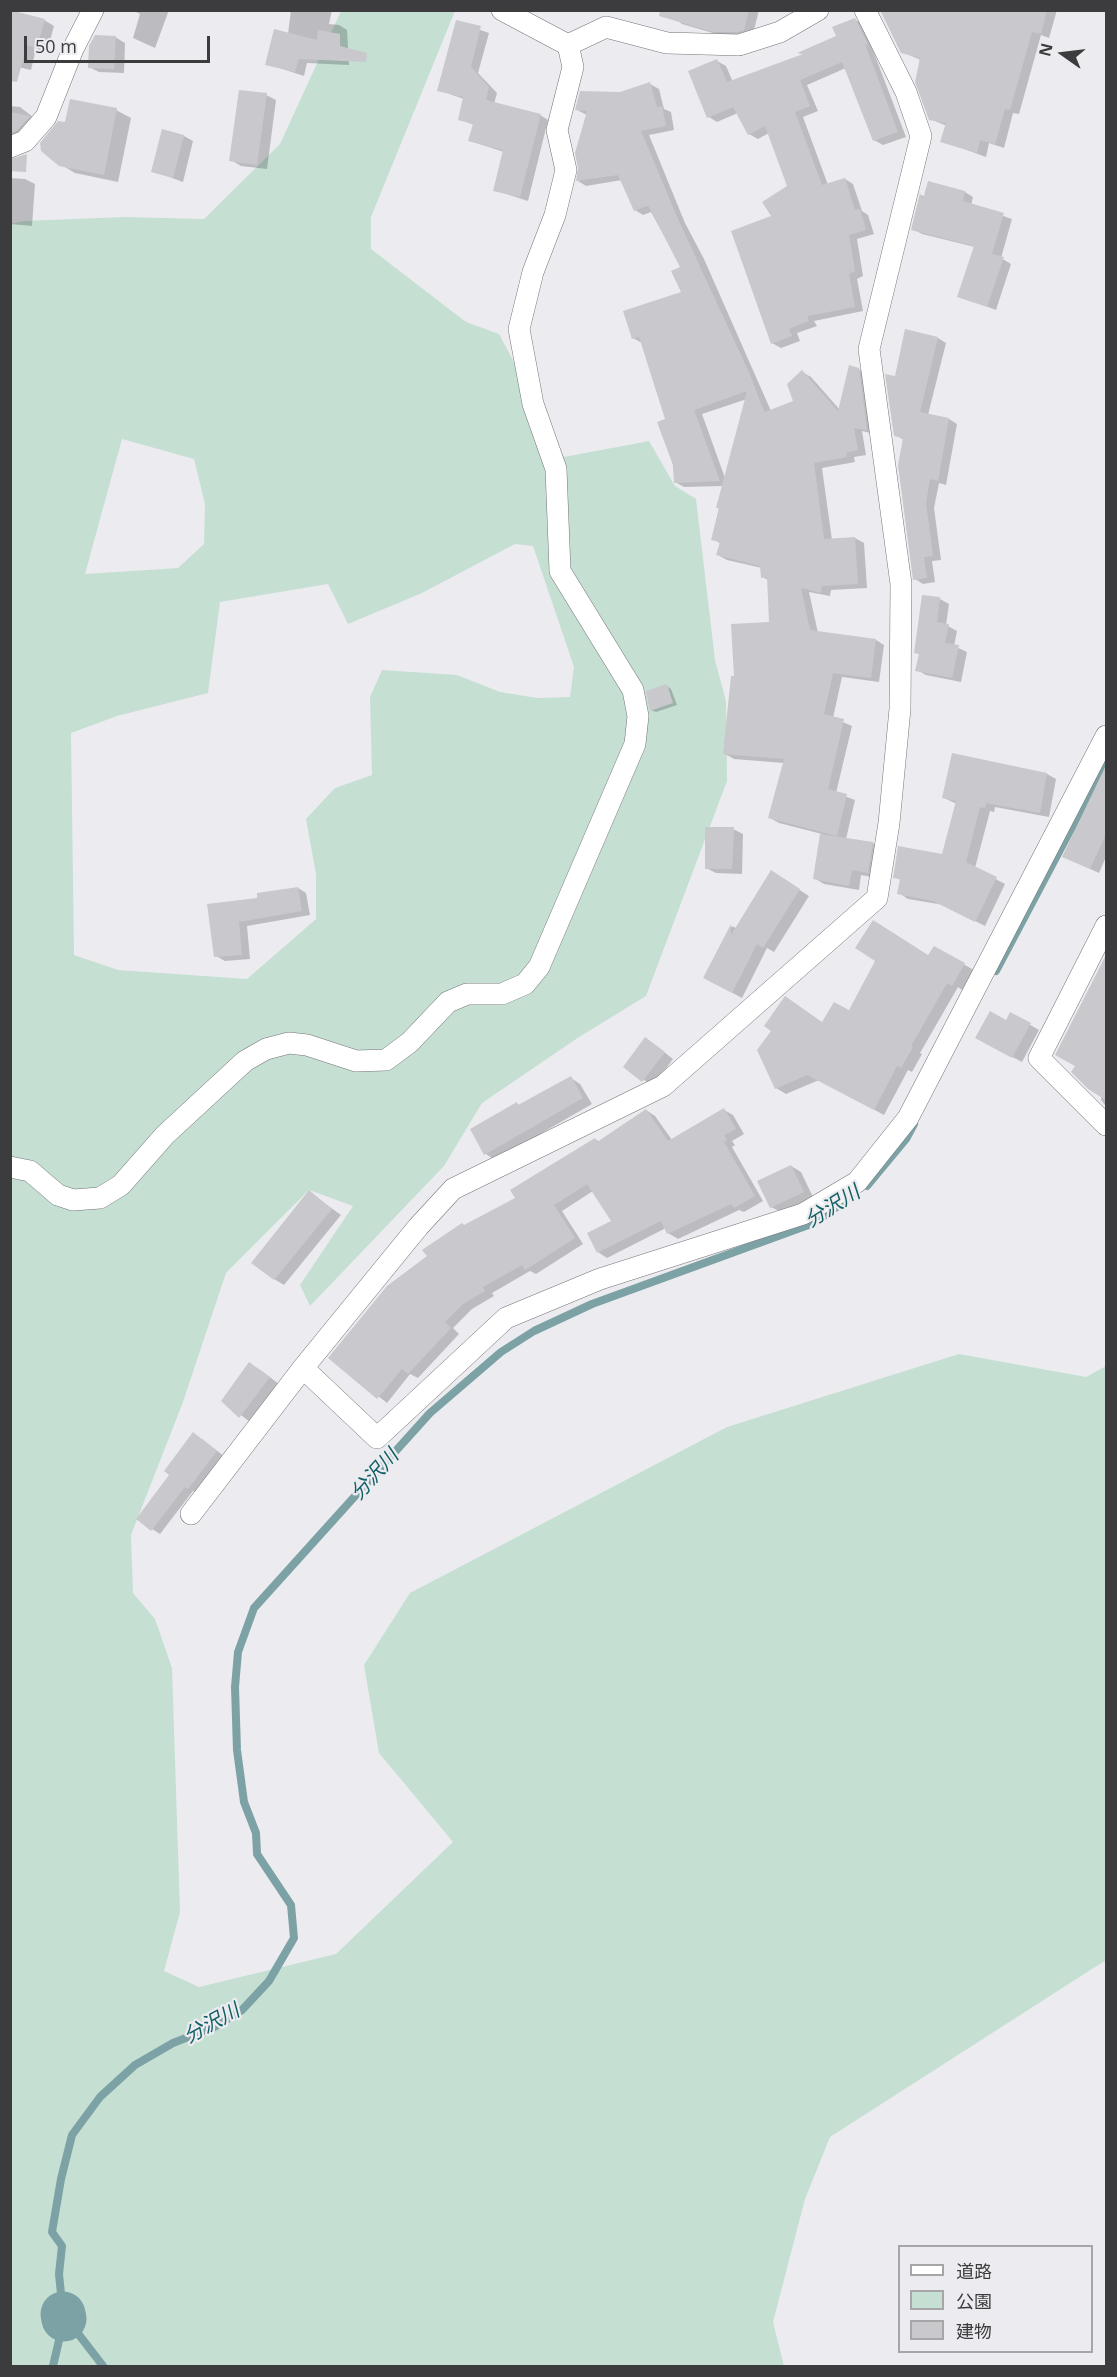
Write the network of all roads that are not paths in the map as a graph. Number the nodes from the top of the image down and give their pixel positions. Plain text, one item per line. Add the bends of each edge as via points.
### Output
1 (93, 10) edge
2 (502, 10) edge
3 (865, 10) edge
4 (811, 11) edge
5 (568, 45) junction
6 (10, 147) edge
7 (1107, 736) edge
8 (1107, 926) edge
9 (1107, 1125) edge
10 (10, 1167) edge
11 (303, 1368) junction
12 (191, 1514) dead end

1 - 6 street via 46,117 24,141
2 - 5 street
3 - 11 street via 906,92 921,136 869,350 901,584 900,709 877,898 663,1086 453,1189
4 - 5 street via 780,32 739,45 667,43 606,27
5 - 10 street via 573,67 557,130 566,170 555,215 532,272 519,329 533,404 556,469 561,571 633,690 638,717 635,744 539,967 525,984 502,994 467,994 448,1002 410,1042 386,1060 356,1061 289,1043 266,1049 245,1061 165,1135 121,1185 100,1198 73,1200 58,1195 30,1171
7 - 11 street via 908,1118 857,1182 803,1214 600,1279 506,1318 377,1438
8 - 9 street via 1039,1058
11 - 12 street

